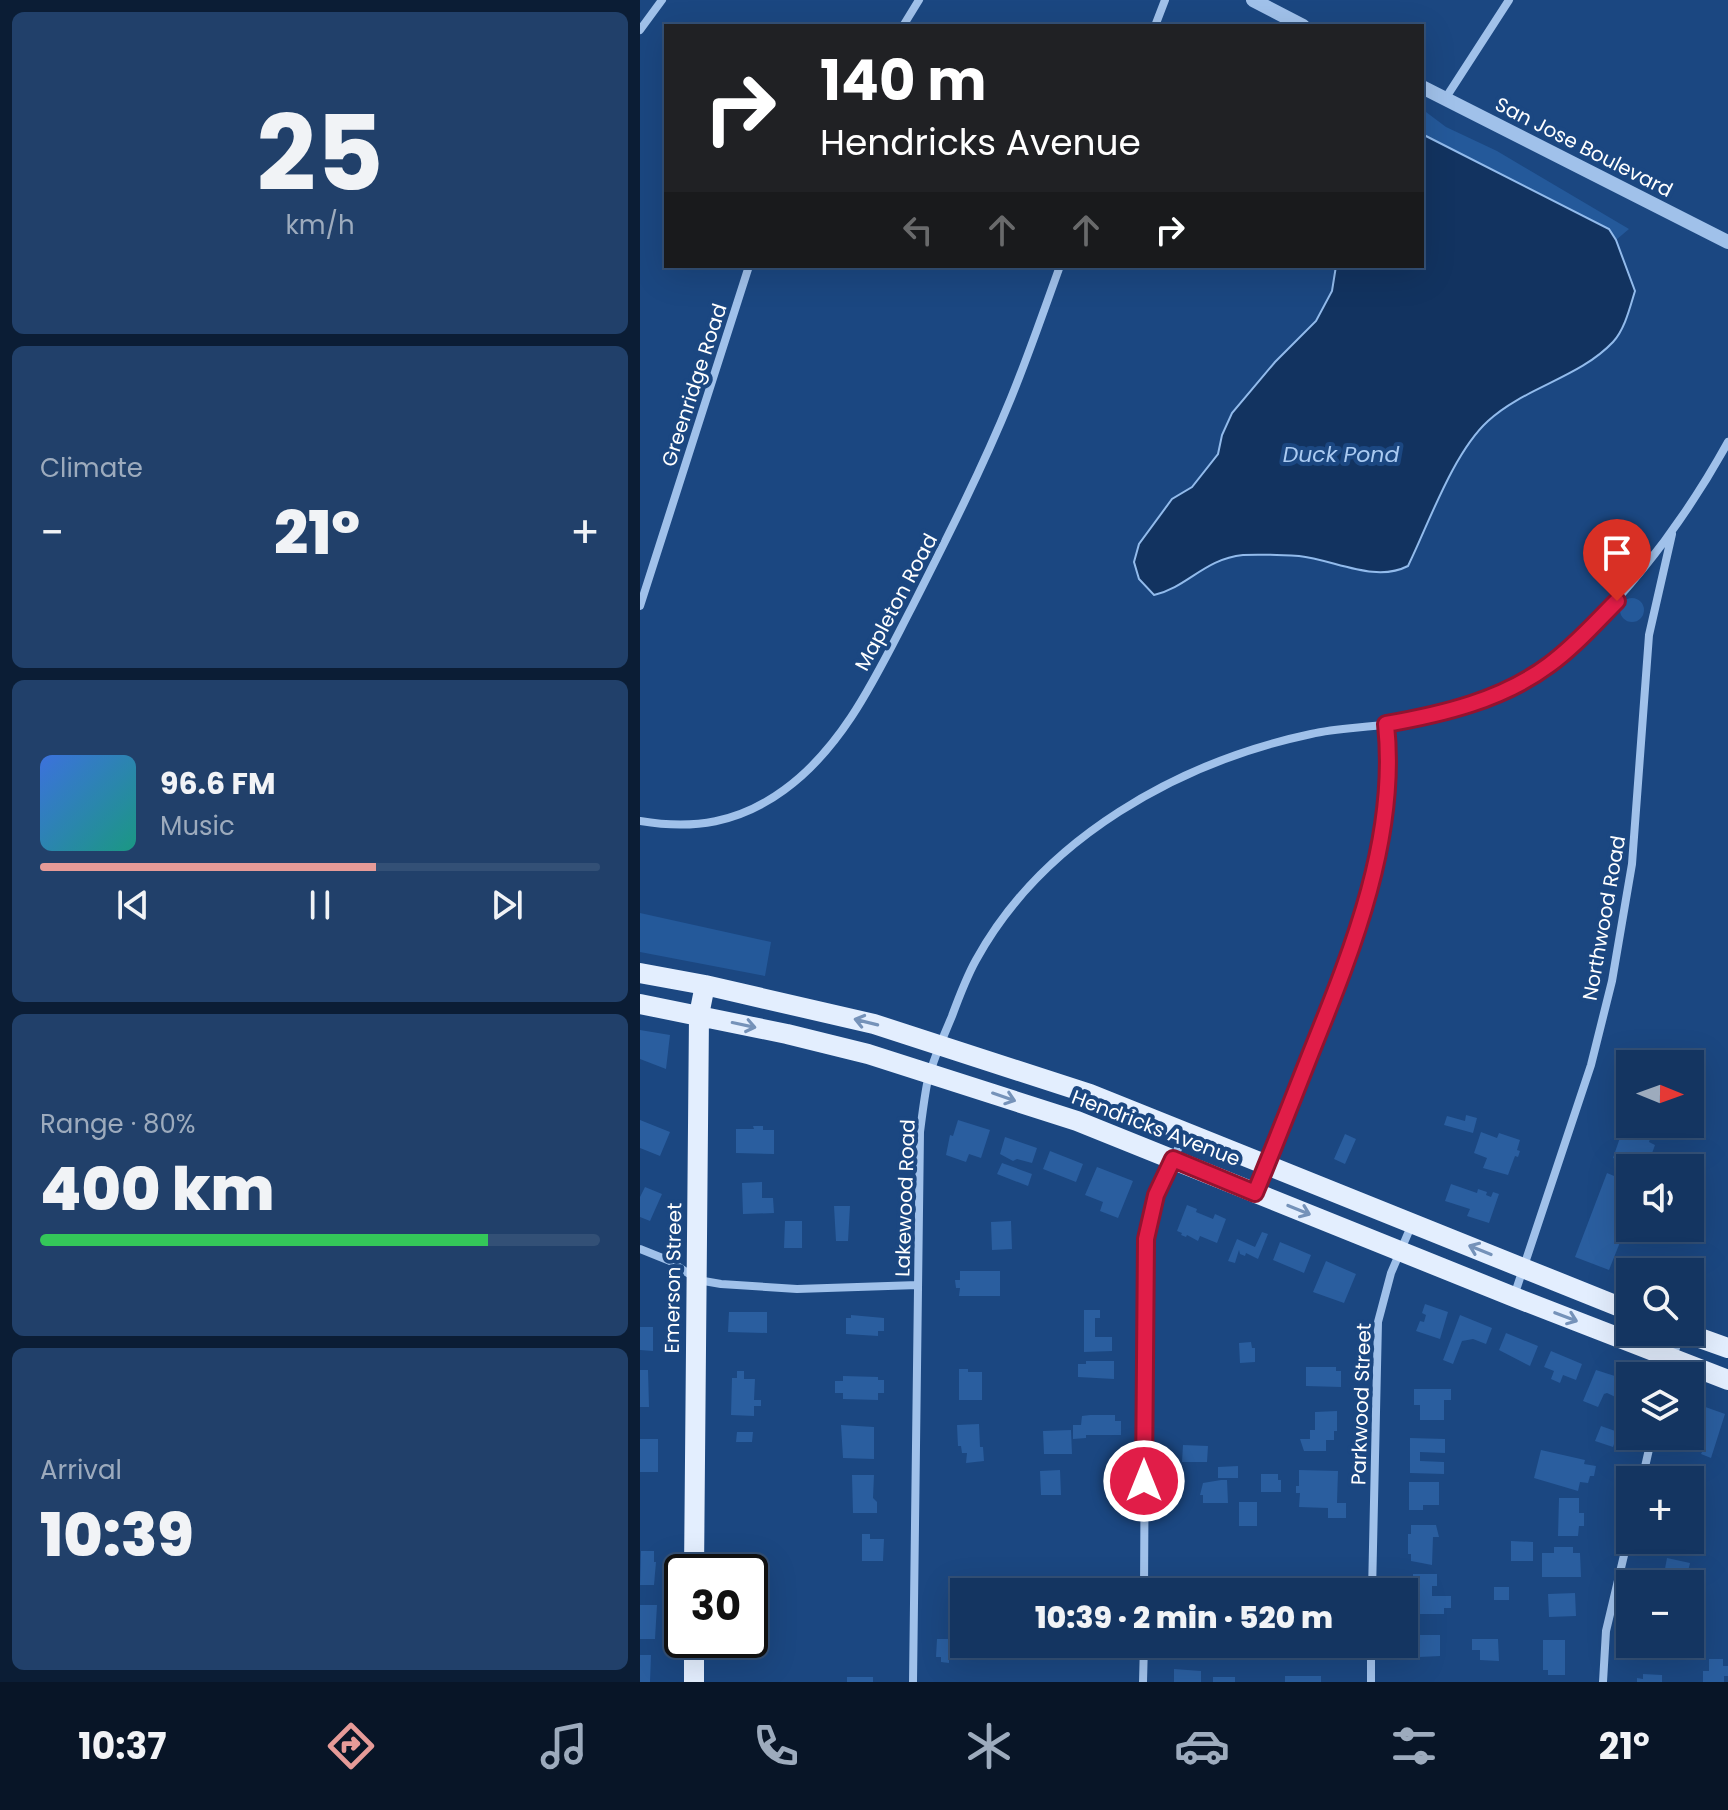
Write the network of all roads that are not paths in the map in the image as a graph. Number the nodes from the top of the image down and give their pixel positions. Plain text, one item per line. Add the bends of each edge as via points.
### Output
1 (662, 0) edge
2 (919, 0) edge
3 (1165, 0) edge
4 (1253, 0) edge
5 (1509, 0) edge
6 (904, 24) edge
7 (1156, 24) edge
8 (1299, 24) edge
9 (640, 30) edge
10 (1424, 88) edge
11 (1445, 99) junction
12 (1728, 242) edge
13 (748, 268) edge
14 (1059, 268) edge
15 (1728, 442) edge
16 (1672, 534) junction
17 (640, 606) edge
18 (1386, 724) junction
19 (640, 821) edge
20 (640, 973) edge
21 (697, 983) junction
22 (640, 984) edge
23 (640, 1004) edge
24 (699, 1015) junction
25 (940, 1044) junction
26 (930, 1073) junction
27 (1187, 1131) junction
28 (1173, 1159) junction
29 (1266, 1166) junction
30 (1255, 1193) junction
31 (1412, 1223) junction
32 (640, 1249) edge
33 (1400, 1251) junction
34 (1524, 1268) junction
35 (698, 1280) junction
36 (918, 1285) junction
37 (1514, 1297) junction
38 (1616, 1305) edge
39 (1704, 1340) edge
40 (1728, 1348) edge
41 (1658, 1362) edge
42 (1704, 1375) edge
43 (1728, 1380) edge
44 (694, 1554) edge
45 (1624, 1554) edge
46 (1144, 1578) edge
47 (1372, 1578) edge
48 (694, 1658) edge
49 (1144, 1658) edge
50 (1371, 1658) edge
51 (694, 1682) edge
52 (913, 1682) edge
53 (1143, 1682) edge
54 (1371, 1682) edge
55 (1603, 1682) edge

1 - 9 street
2 - 6 street
3 - 7 street
4 - 8 street
5 - 11 street
10 - 11 street, San Jose Boulevard
11 - 12 street, San Jose Boulevard
13 - 17 street, Greenridge Road
14 - 19 street, Mapleton Road via 1011,397 951,531 885,660 836,740 783,790 723,821 695,826
15 - 16 street, Lakewood Road
16 - 18 street, Lakewood Road via 1617,601 1529,679 1484,700
16 - 34 street, Northwood Road via 1649,635 1632,864 1612,981 1591,1065
18 - 25 street, Lakewood Road via 1311,734 1233,756 1175,781 1096,828 1036,879 1003,918 969,974
18 - 29 street via 1388,782 1374,871 1338,983
20 - 21 main road, Hendricks Avenue
21 - 22 main road
21 - 24 main road, Emerson Street
25 -> 21 main road, Hendricks Avenue
23 - 24 main road, Hendricks Avenue
24 -> 26 main road, Hendricks Avenue
24 - 35 main road, Emerson Street
25 - 26 street, Lakewood Road
25 - 27 main road, Hendricks Avenue
26 -> 28 main road, Hendricks Avenue
26 - 36 street, Lakewood Road via 919,1147
27 - 28 street
27 - 29 main road, Hendricks Avenue
28 - 30 main road, Hendricks Avenue
28 - 46 street via 1156,1195 1146,1239
29 - 30 street
29 - 31 main road, Hendricks Avenue
30 -> 33 main road, Hendricks Avenue
31 - 33 street, Parkwood Street
34 -> 31 main road, Hendricks Avenue
32 - 35 street
33 - 37 main road, Hendricks Avenue
33 - 47 street, Parkwood Street via 1378,1322
34 - 37 street, Northwood Road
34 - 38 main road, Hendricks Avenue
35 - 36 street via 797,1289
35 - 44 main road, Emerson Street
36 - 52 street, Lakewood Road
37 -> 41 main road, Hendricks Avenue
39 - 40 main road
42 - 43 main road, Hendricks Avenue
45 - 55 street via 1606,1631
48 - 51 main road
49 - 53 street
50 - 54 street

